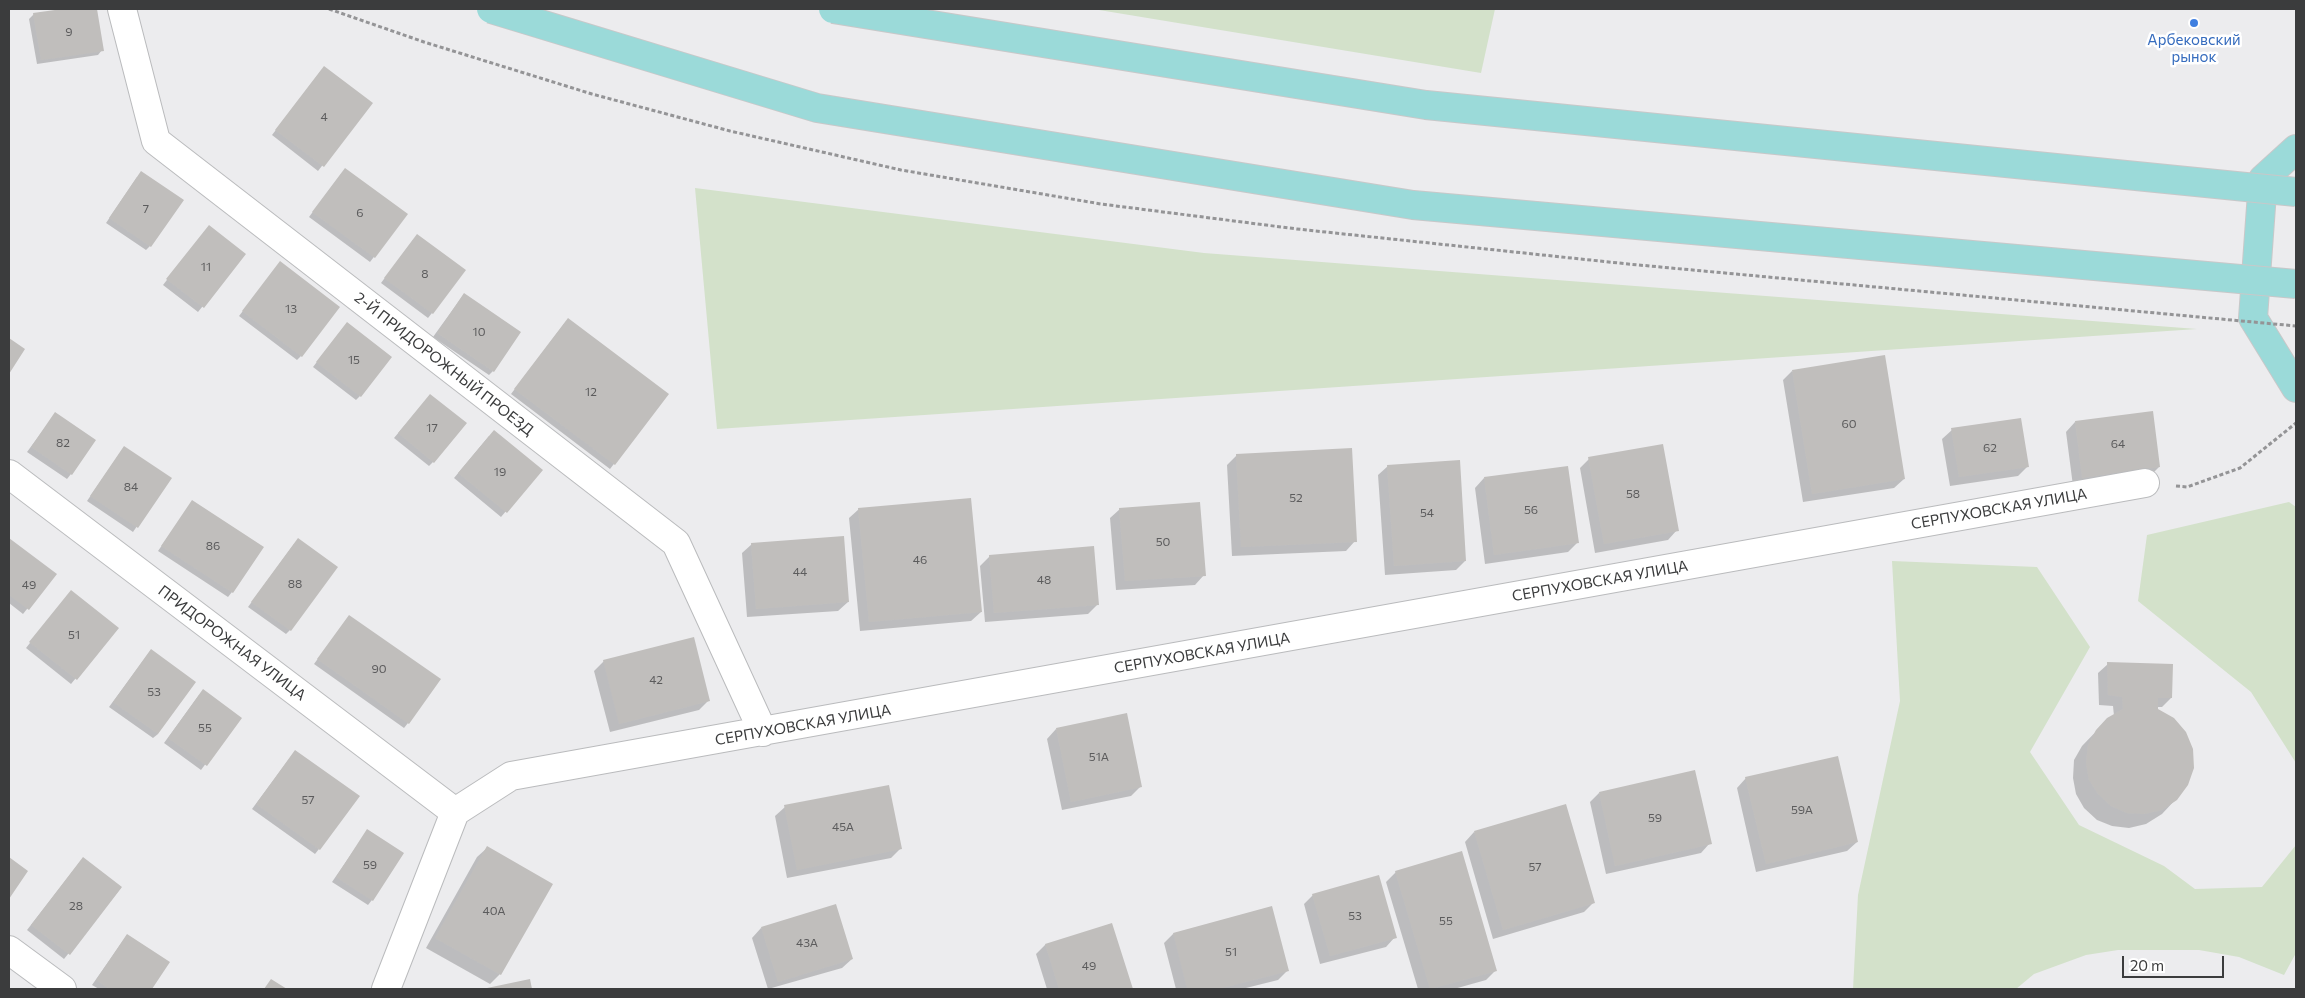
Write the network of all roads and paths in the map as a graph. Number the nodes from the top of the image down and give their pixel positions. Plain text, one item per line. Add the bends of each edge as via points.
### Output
1 (122, 9) edge
2 (491, 9) edge
3 (833, 9) edge
4 (2296, 149) edge
5 (2296, 192) edge
6 (2296, 284) edge
7 (2296, 388) edge
8 (2296, 423) edge
9 (9, 474) edge
10 (2145, 483) joint
11 (763, 732) junction
12 (455, 812) junction
13 (9, 950) edge
14 (62, 989) edge
15 (386, 989) edge

1 - 11 street, 2-Й ПРИДОРОЖНЫЙ ПРОЕЗД via 156,141 676,543
2 - 6 main road, bridge via 817,108 1413,205
3 - 5 main road, bridge via 1426,105
4 - 7 main road via 2263,179 2253,318
8 - 10 path via 2240,468 2187,487
9 - 12 street, ПРИДОРОЖНАЯ УЛИЦА
10 - 11 street, СЕРПУХОВСКАЯ УЛИЦА
11 - 12 street, СЕРПУХОВСКАЯ УЛИЦА via 511,776
12 - 15 street
13 - 14 street

